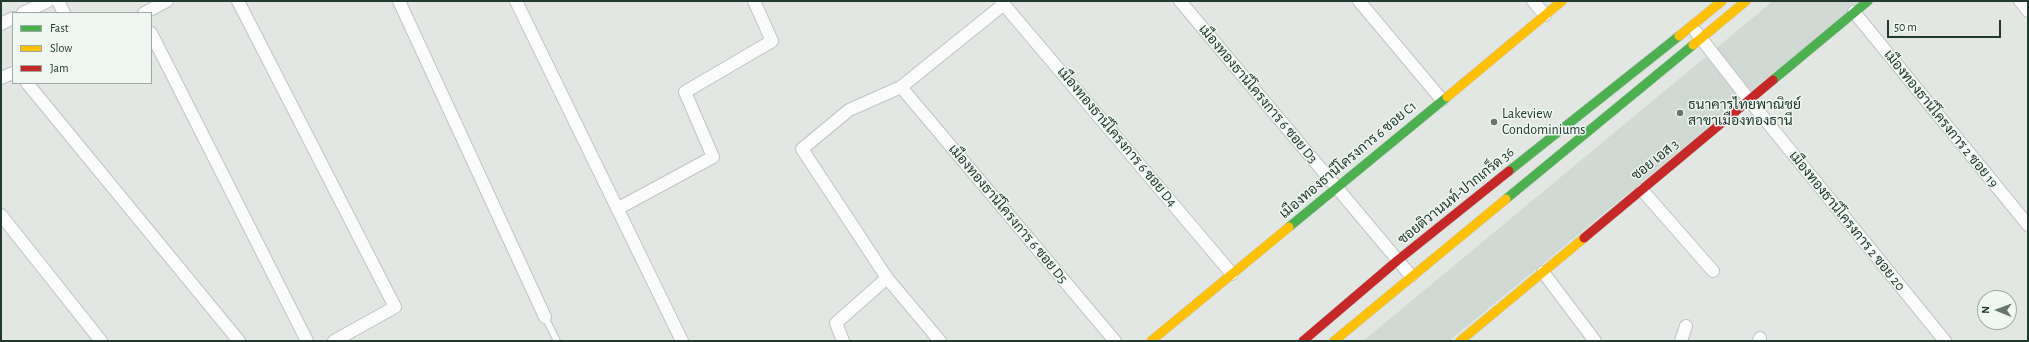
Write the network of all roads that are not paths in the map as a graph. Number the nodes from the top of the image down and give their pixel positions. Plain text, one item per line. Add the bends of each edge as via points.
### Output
1 (48, 1) edge
2 (58, 1) edge
3 (168, 1) edge
4 (238, 1) edge
5 (399, 1) edge
6 (516, 1) edge
7 (754, 1) edge
8 (1180, 1) edge
9 (1359, 1) edge
10 (1533, 1) edge
11 (1562, 1) edge
12 (1722, 1) edge
13 (1726, 1) edge
14 (1746, 1) edge
15 (1868, 1) edge
16 (2020, 1) edge
17 (1002, 2) edge
18 (1734, 11) junction
19 (2028, 11) edge
20 (25, 12) edge
21 (64, 12) edge
22 (146, 12) edge
23 (1854, 12) junction
24 (1544, 15) junction
25 (12, 18) edge
26 (1, 24) edge
27 (1691, 25) junction
28 (152, 36) edge
29 (1701, 39) junction
30 (12, 72) edge
31 (1, 78) edge
32 (28, 84) edge
33 (901, 87) junction
34 (1442, 100) junction
35 (1750, 101) junction
36 (1337, 187) junction
37 (1642, 190) junction
38 (617, 209) junction
39 (1, 216) edge
40 (2028, 225) edge
41 (1398, 260) junction
42 (1713, 271) dead end
43 (1543, 272) junction
44 (1232, 274) junction
45 (1411, 276) junction
46 (887, 278) junction
47 (545, 316) joint
48 (1686, 326) dead end
49 (101, 341) edge
50 (239, 341) edge
51 (307, 341) edge
52 (334, 341) edge
53 (557, 341) edge
54 (682, 341) edge
55 (844, 341) edge
56 (940, 341) edge
57 (1115, 341) edge
58 (1151, 341) edge
59 (1303, 341) edge
60 (1334, 341) edge
61 (1460, 341) edge
62 (1595, 341) edge
63 (1681, 341) edge
64 (1945, 341) edge

1 - 20 street
2 - 21 street
3 - 22 street
4 - 52 street via 396,306
5 - 47 street
6 - 38 street
7 - 38 street via 772,41 685,92 713,157
8 - 36 street, เมืองทองธานีโครงการ 6 ซอย D3
9 - 34 street
10 - 24 street
11 - 24 street, เมืองทองธานีโครงการ 6 ซอย C1
12 - 27 street, ซอยติวานนท์-ปากเกร็ด 36
13 - 18 street
14 - 18 street
15 - 23 street, ซอย เอส 3
16 - 19 street
17 - 33 street
17 - 44 street, เมืองทองธานีโครงการ 6 ซอย D4
18 - 29 street
23 - 35 street, ซอย เอส 3
23 - 40 street, เมืองทองธานีโครงการ 2 ซอย 19
24 - 34 street, เมืองทองธานีโครงการ 6 ซอย C1
25 - 26 street
27 - 29 street, เมืองทองธานีโครงการ 2 ซอย 20
27 - 41 street, ซอยติวานนท์-ปากเกร็ด 36
28 - 51 street
29 - 35 street, เมืองทองธานีโครงการ 2 ซอย 20
29 - 45 street
30 - 31 street
32 - 50 street
33 - 46 street via 849,110 802,149
33 - 57 street, เมืองทองธานีโครงการ 6 ซอย D5
34 - 36 street, เมืองทองธานีโครงการ 6 ซอย C1
35 - 37 street, ซอย เอส 3
35 - 64 street, เมืองทองธานีโครงการ 2 ซอย 20
36 - 41 street, เมืองทองธานีโครงการ 6 ซอย D3
36 - 44 street, เมืองทองธานีโครงการ 6 ซอย C1
37 - 42 street
37 - 43 street, ซอย เอส 3
38 - 54 street
39 - 49 street
41 - 45 street, เมืองทองธานีโครงการ 6 ซอย D3
41 - 59 street, ซอยติวานนท์-ปากเกร็ด 36
43 - 61 street, ซอย เอส 3
43 - 62 street
44 - 58 street, เมืองทองธานีโครงการ 6 ซอย C1
45 - 60 street
46 - 55 street via 836,323
46 - 56 street
47 - 53 lane
48 - 63 street

